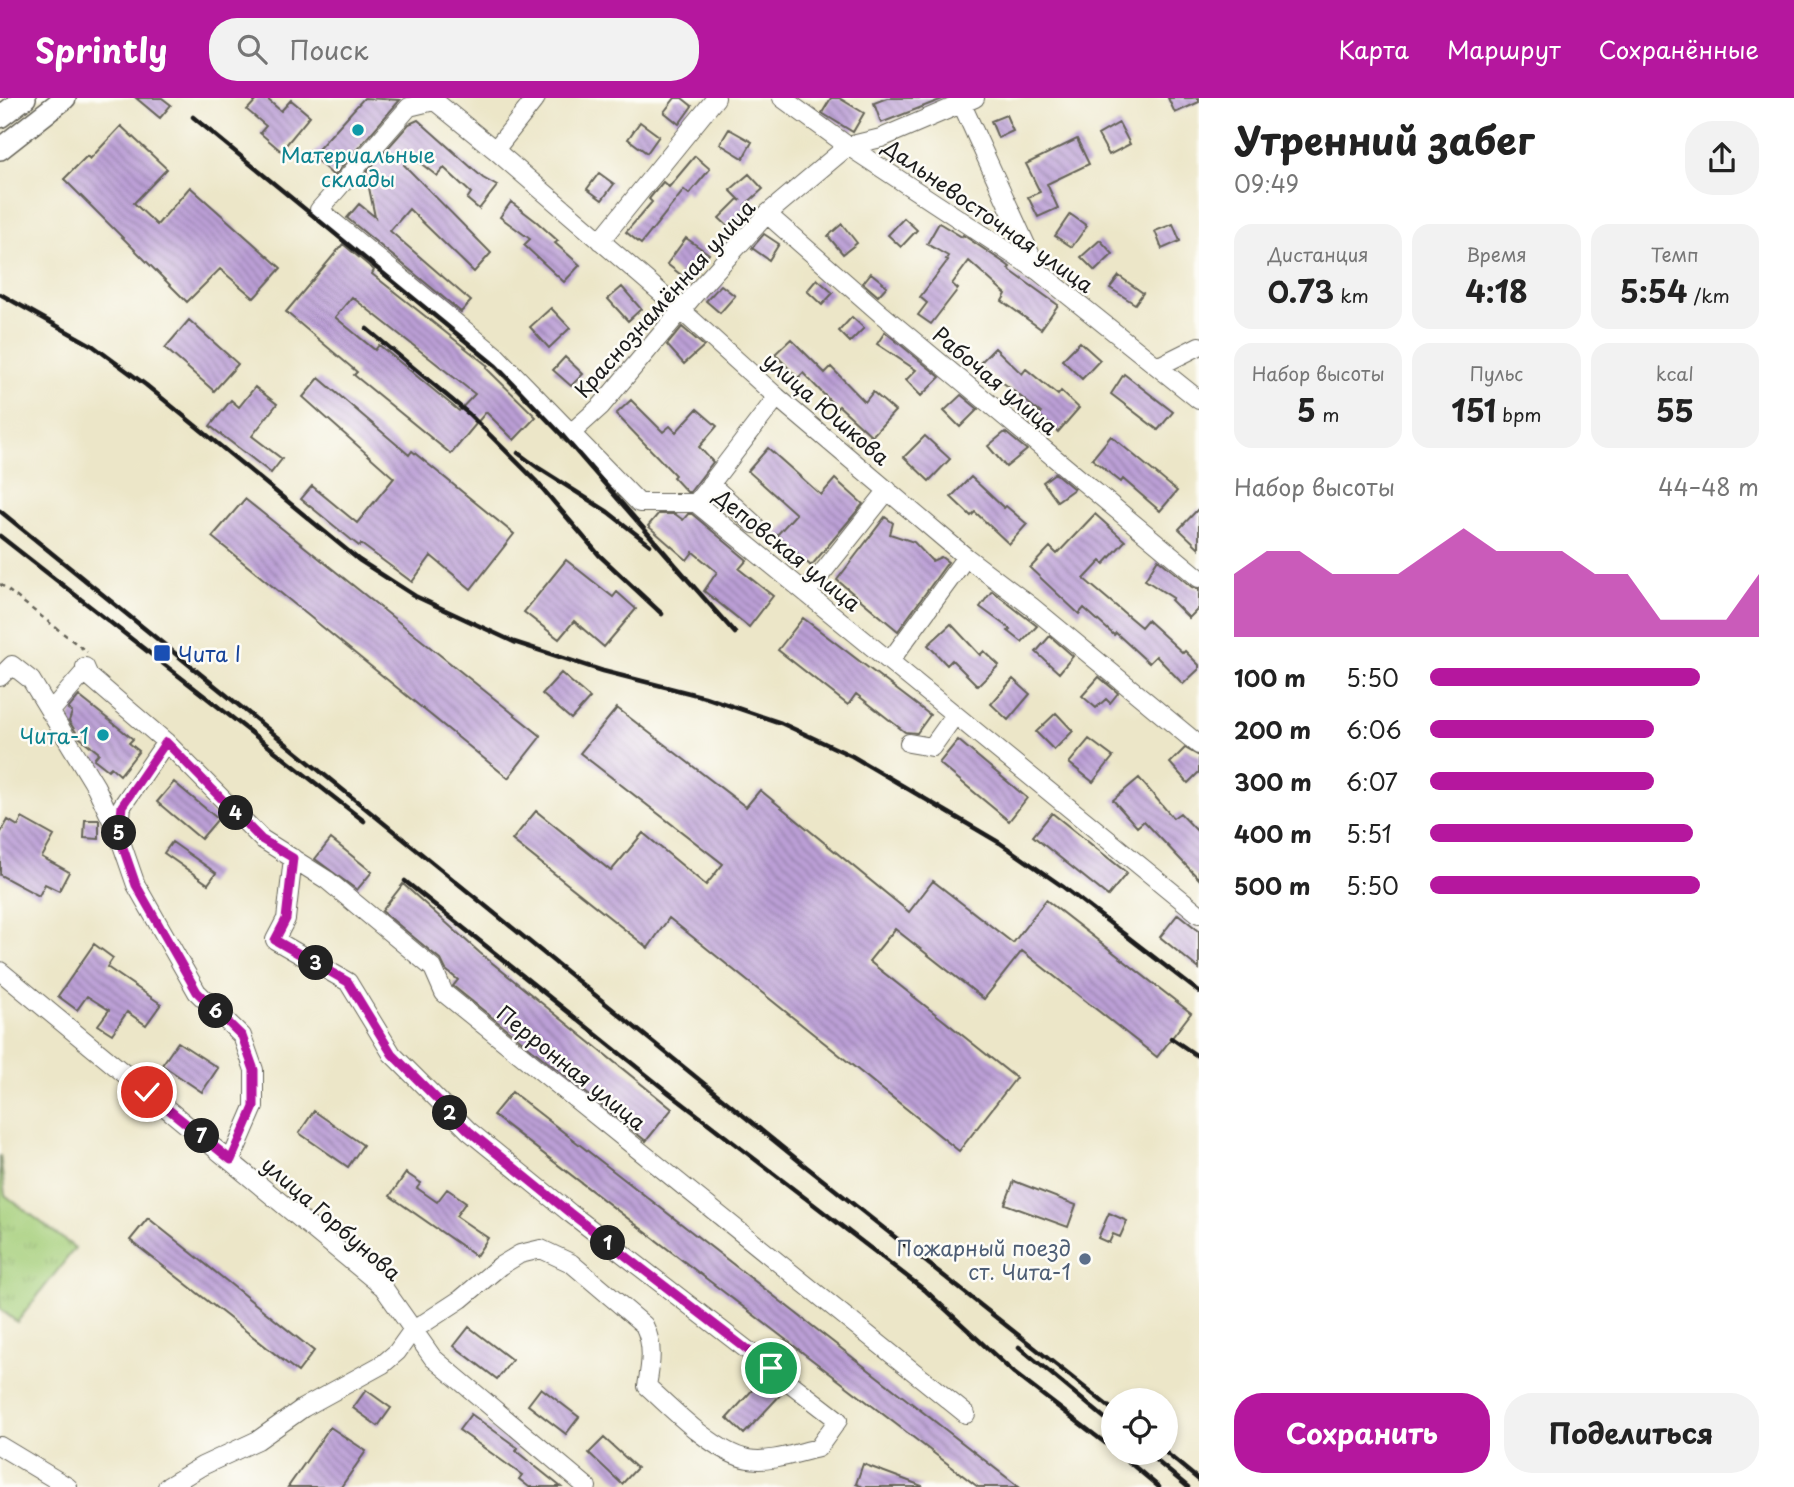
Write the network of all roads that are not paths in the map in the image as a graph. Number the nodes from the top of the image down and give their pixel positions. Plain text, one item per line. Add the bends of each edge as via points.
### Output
1 (25, 98) edge
2 (65, 98) edge
3 (536, 98) edge
4 (716, 98) edge
5 (782, 98) edge
6 (433, 99) edge
7 (965, 100) edge
8 (0, 117) edge
9 (848, 146) junction
10 (0, 149) edge
11 (495, 150) junction
12 (767, 214) junction
13 (600, 241) junction
14 (1038, 271) junction
15 (681, 310) junction
16 (1199, 346) edge
17 (1159, 366) junction
18 (777, 397) junction
19 (1199, 400) edge
20 (570, 434) junction
21 (710, 484) junction
22 (888, 490) junction
23 (696, 503) junction
24 (754, 524) dead end
25 (966, 557) junction
26 (1199, 578) edge
27 (806, 593) junction
28 (890, 661) junction
29 (6, 671) edge
30 (50, 712) junction
31 (955, 715) junction
32 (166, 742) junction
33 (909, 743) dead end
34 (1199, 746) edge
35 (119, 836) junction
36 (293, 858) junction
37 (1199, 914) edge
38 (0, 971) edge
39 (231, 1160) junction
40 (412, 1331) junction
41 (966, 1414) dead end
42 (0, 1446) edge
43 (68, 1487) edge
44 (167, 1487) edge
45 (587, 1487) edge

1 - 8 main road
2 - 10 main road
3 - 11 street
4 - 13 street
5 - 9 street, Дальневосточная улица
6 - 11 street, улица Юшкова
6 - 20 street, Деповская улица via 409,107 319,210 496,356
7 - 9 street, Краснознамённая улица via 881,138
7 - 14 street
9 - 12 street, Краснознамённая улица
9 - 14 street, Дальневосточная улица
11 - 13 street, улица Юшкова
12 - 15 street, Краснознамённая улица
12 - 26 street, Рабочая улица
13 - 15 street, улица Юшкова
14 - 17 street, Дальневосточная улица
15 - 18 street, улица Юшкова
15 - 20 street, Краснознамённая улица via 601,406
16 - 17 street
17 - 19 street, Дальневосточная улица
18 - 21 street
18 - 22 street, улица Юшкова
20 - 23 street, Деповская улица via 639,503
21 - 23 street
21 - 24 street
22 - 25 street, улица Юшкова
22 - 27 street
23 - 27 street, Деповская улица
25 - 28 street
25 - 34 street, улица Юшкова
27 - 28 street, Деповская улица
28 - 31 street, Деповская улица
29 - 30 street via 31,680
30 - 32 street, Перронная улица via 87,672
30 - 35 street via 96,787
31 - 33 street via 932,747
31 - 37 street, Деповская улица
32 - 35 street via 122,806
32 - 36 street, Перронная улица via 261,839
35 - 39 street via 136,885 197,992 242,1036 254,1070 254,1107
36 - 40 street via 286,919 275,940 348,982 392,1054 469,1131 838,1420 818,1448 769,1459 747,1459 707,1440 647,1386 651,1339 644,1325 571,1263 541,1248 500,1266
36 - 41 street, Перронная улица via 337,888 433,968 444,993
38 - 39 street, улица Горбунова
39 - 40 street, улица Горбунова via 383,1287
40 - 44 street via 383,1364 303,1408 258,1440
40 - 45 street, улица Горбунова via 433,1358
42 - 43 street

